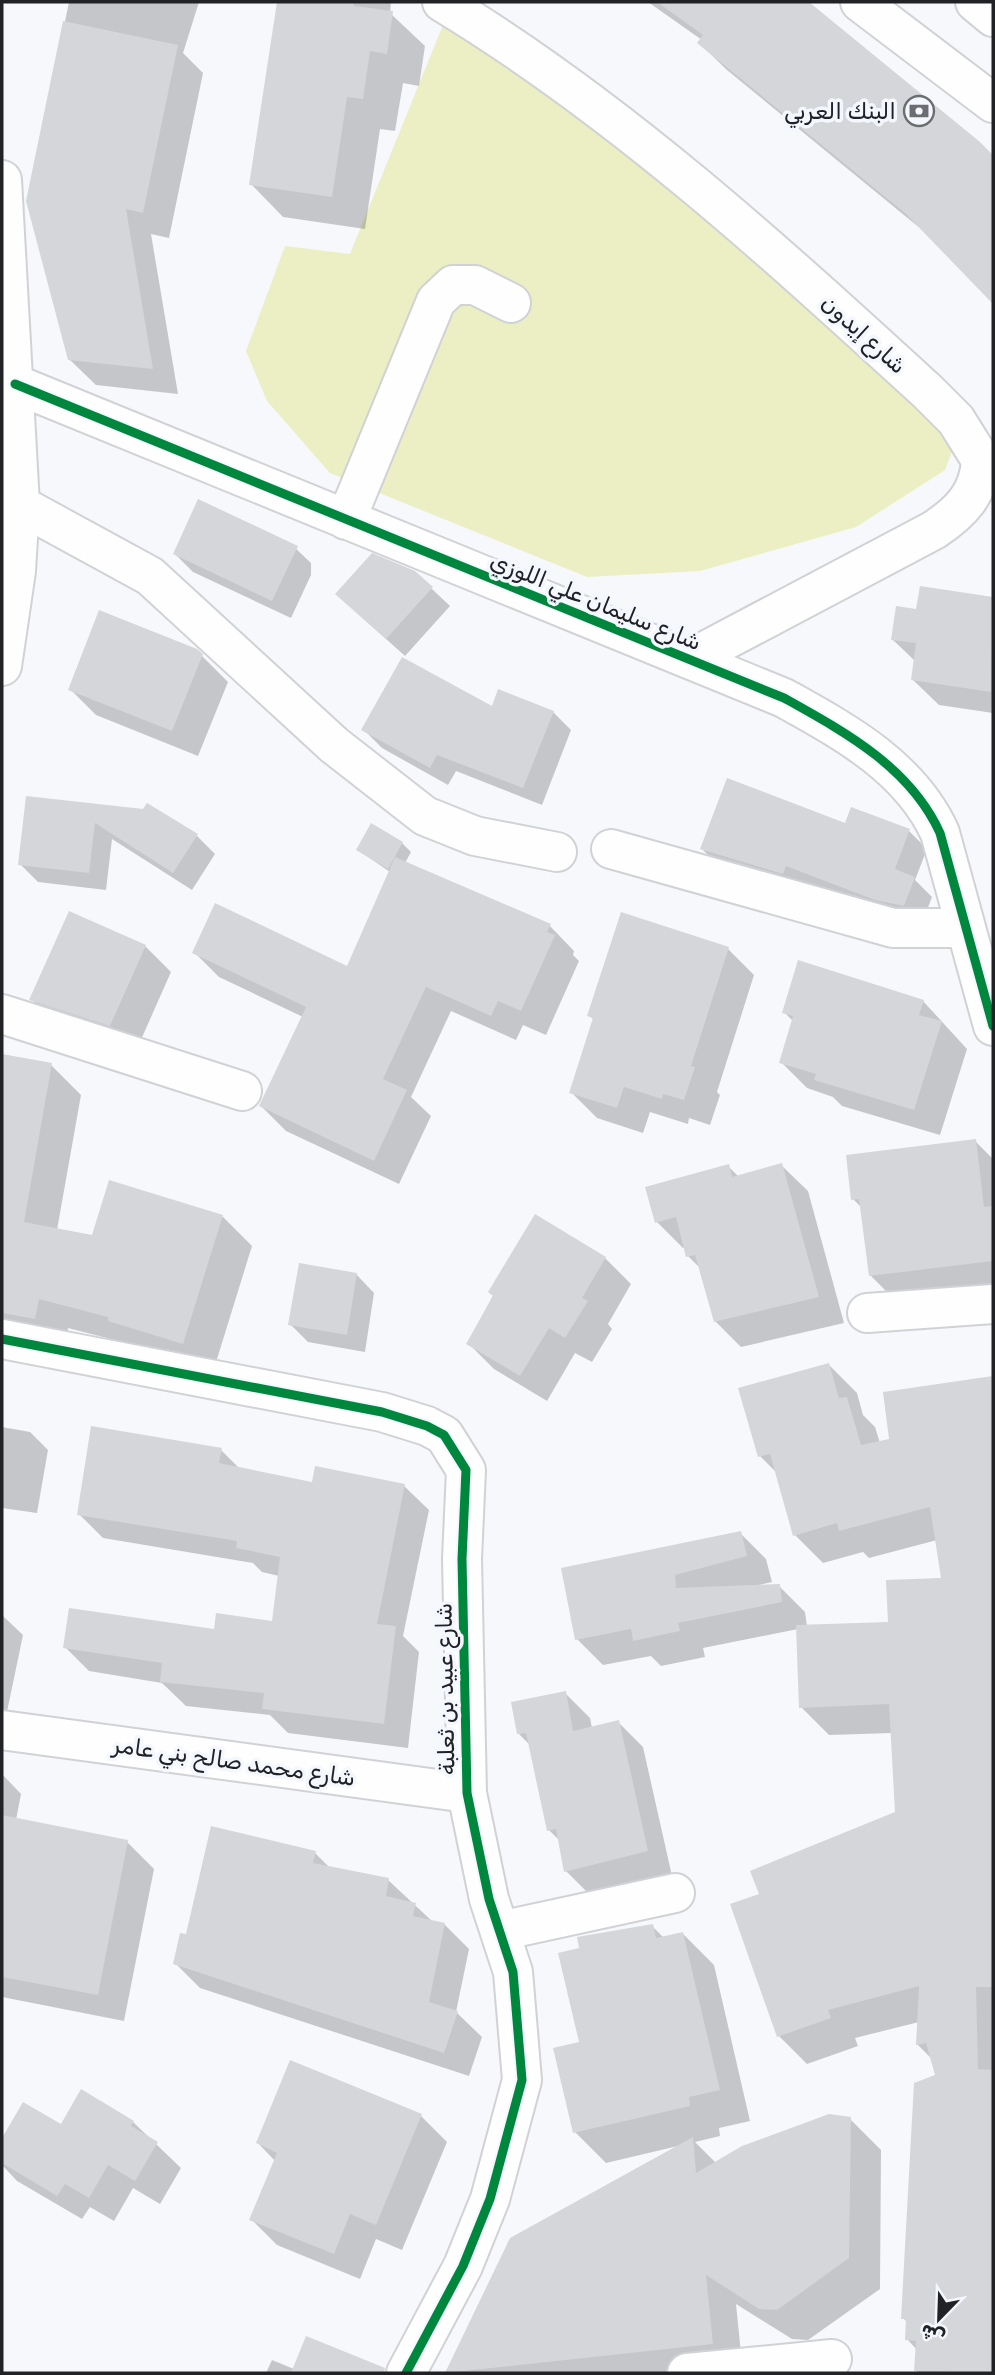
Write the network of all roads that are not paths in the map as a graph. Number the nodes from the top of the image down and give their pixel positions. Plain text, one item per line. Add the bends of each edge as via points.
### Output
1 (442, 2) edge
2 (860, 2) edge
3 (975, 2) edge
4 (993, 17) edge
5 (993, 103) edge
6 (2, 180) edge
7 (511, 303) dead end
8 (15, 384) junction
9 (20, 505) junction
10 (346, 520) junction
11 (690, 659) junction
12 (2, 666) edge
13 (611, 849) dead end
14 (557, 852) dead end
15 (966, 928) junction
16 (2, 1014) edge
17 (993, 1026) edge
18 (243, 1091) dead end
19 (993, 1304) edge
20 (867, 1314) dead end
21 (2, 1339) edge
22 (2, 1730) edge
23 (467, 1793) junction
24 (675, 1893) dead end
25 (500, 1931) junction
26 (832, 2359) dead end
27 (406, 2373) edge
28 (687, 2373) edge

1 - 11 street, شارع إيدون via 511,43 576,90 712,202 928,392 956,420 981,460 976,488 958,513 934,530
2 - 5 street
3 - 4 street
6 - 8 street
7 - 10 street via 475,285 453,285 436,301
8 - 9 street
8 - 10 street, شارع سليمان علي اللوزي
9 - 12 street
9 - 14 street via 150,576 334,745 425,816 475,836
10 - 11 street, شارع سليمان علي اللوزي
11 - 15 street, شارع سليمان علي اللوزي via 784,698 838,727 901,776 921,799 940,833
13 - 15 street via 893,928
15 - 17 street, شارع سليمان علي اللوزي
16 - 18 street
19 - 20 street
21 - 23 street, شارع عبيد بن ثعلبة via 382,1412 444,1435 466,1470 462,1559
22 - 23 street, شارع محمد صالح بني عامر
23 - 25 street, شارع عبيد بن ثعلبة
24 - 25 street
25 - 27 street, شارع عبيد بن ثعلبة via 513,1972 522,2080 490,2199 463,2266
26 - 28 street

